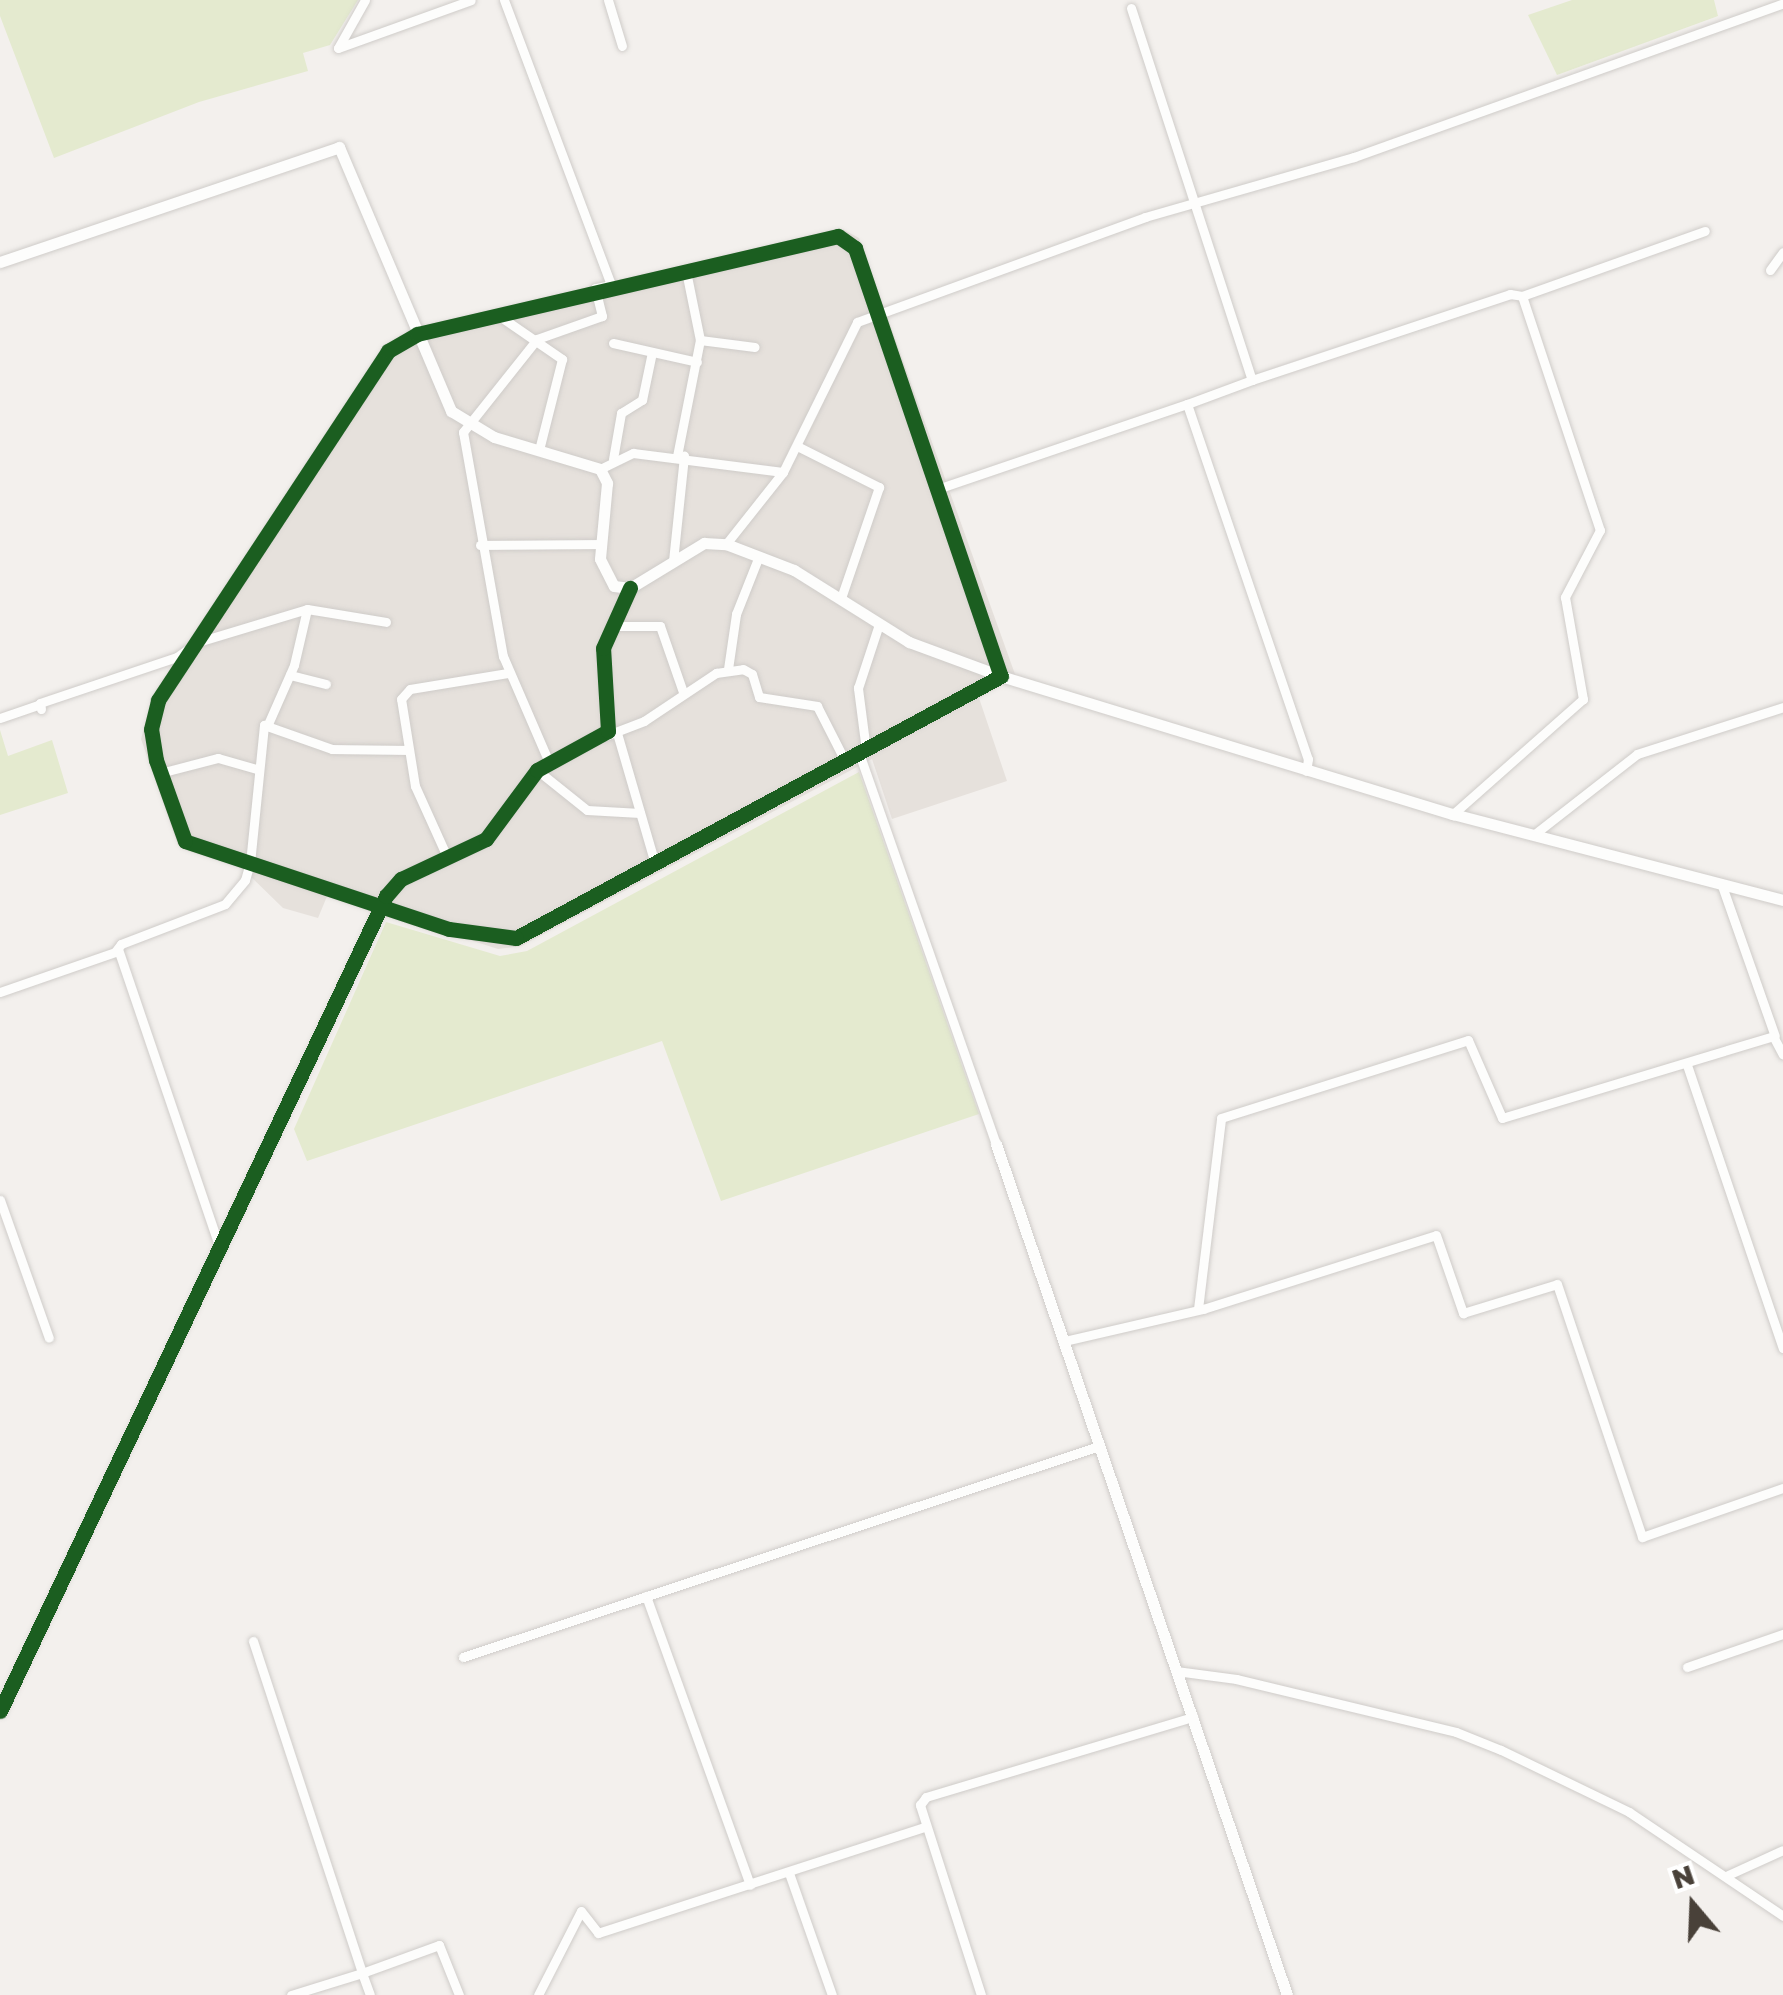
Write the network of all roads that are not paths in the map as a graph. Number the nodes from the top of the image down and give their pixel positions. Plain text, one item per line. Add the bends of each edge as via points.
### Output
1 (365, 0) edge
2 (471, 0) edge
3 (504, 0) edge
4 (608, 0) edge
5 (1783, 3) edge
6 (1131, 8) dead end
7 (622, 46) dead end
8 (1196, 201) junction
9 (1705, 231) dead end
10 (1783, 252) edge
11 (0, 262) edge
12 (686, 270) junction
13 (1770, 270) dead end
14 (597, 292) junction
15 (1522, 296) junction
16 (498, 315) junction
17 (877, 315) junction
18 (417, 334) junction
19 (537, 339) junction
20 (700, 340) junction
21 (613, 343) dead end
22 (755, 347) dead end
23 (652, 352) junction
24 (697, 362) junction
25 (1252, 380) junction
26 (1186, 404) junction
27 (465, 424) junction
28 (798, 446) junction
29 (539, 450) junction
30 (680, 456) junction
31 (613, 459) junction
32 (600, 469) junction
33 (783, 472) junction
34 (940, 488) junction
35 (480, 544) junction
36 (601, 544) junction
37 (726, 544) junction
38 (759, 556) junction
39 (673, 561) junction
40 (630, 588) junction
41 (841, 598) junction
42 (308, 609) junction
43 (386, 622) dead end
44 (879, 624) junction
45 (611, 626) junction
46 (198, 642) junction
47 (728, 669) junction
48 (508, 673) junction
49 (290, 676) junction
50 (1001, 676) junction
51 (326, 684) dead end
52 (683, 692) junction
53 (1783, 706) edge
54 (0, 718) edge
55 (268, 724) junction
56 (617, 733) junction
57 (602, 736) junction
58 (407, 750) junction
59 (863, 751) junction
60 (548, 760) junction
61 (845, 761) junction
62 (256, 769) junction
63 (537, 770) junction
64 (1306, 771) junction
65 (160, 773) junction
66 (640, 813) junction
67 (1452, 814) junction
68 (1536, 833) junction
69 (450, 861) junction
70 (250, 864) junction
71 (655, 864) junction
72 (1721, 883) junction
73 (1783, 900) edge
74 (380, 909) junction
75 (118, 949) junction
76 (0, 992) edge
77 (1775, 1036) junction
78 (1783, 1056) edge
79 (1687, 1065) junction
80 (996, 1144) joint
81 (0, 1200) edge
82 (221, 1254) junction
83 (1198, 1309) junction
84 (49, 1338) dead end
85 (1064, 1341) junction
86 (1783, 1348) edge
87 (1099, 1446) junction
88 (1783, 1488) edge
89 (646, 1596) junction
90 (1783, 1634) edge
91 (254, 1641) dead end
92 (463, 1657) dead end
93 (1686, 1667) dead end
94 (1176, 1672) junction
95 (0, 1711) edge
96 (1193, 1718) junction
97 (922, 1828) junction
98 (1783, 1850) edge
99 (789, 1873) junction
100 (1728, 1875) junction
101 (750, 1885) junction
102 (1783, 1916) edge
103 (362, 1973) junction
104 (291, 1995) edge
105 (370, 1995) edge
106 (459, 1995) edge
107 (538, 1995) edge
108 (832, 1995) edge
109 (981, 1995) edge
110 (1286, 1995) edge

1 - 2 street via 338,48
3 - 14 street via 611,284
4 - 7 street
5 - 8 street via 1354,156
6 - 8 street
8 - 17 street
8 - 25 street
9 - 15 street
10 - 13 street
11 - 18 street via 339,146
12 - 14 street
12 - 17 street via 845,238
12 - 20 street
14 - 16 street
14 - 19 street via 599,318
15 - 25 street via 1510,294
15 - 67 street via 1600,530 1565,598 1583,699
16 - 18 street
16 - 19 street
17 - 28 street via 850,328
17 - 34 street
18 - 27 street via 447,406
18 - 46 street via 380,362
19 - 27 street
19 - 29 street via 560,354 563,364
20 - 22 street
20 - 24 street
21 - 23 street
23 - 24 street
23 - 31 street via 642,400 622,413
24 - 30 street
25 - 26 street
26 - 34 street
26 - 64 street via 1308,758
27 - 29 street
27 - 35 street
28 - 33 street
28 - 41 street via 880,486
29 - 32 street
30 - 31 street via 634,453
30 - 33 street
30 - 39 street
31 - 32 street
32 - 36 street via 608,483
33 - 37 street
34 - 50 street
35 - 36 street
35 - 48 street
36 - 40 street via 606,579
37 - 38 street
37 - 39 street via 704,544
38 - 41 street
38 - 47 street via 736,614
39 - 40 street
40 - 45 street
41 - 44 street
42 - 43 street
42 - 46 street
42 - 49 street
44 - 50 street
44 - 59 street via 858,688
45 - 52 street via 660,626
45 - 57 street via 602,662 611,719
46 - 54 street via 176,657
46 - 65 street via 153,715
47 - 52 street
47 - 61 street via 749,670 758,697 813,703
48 - 58 street via 406,691 400,706
48 - 60 street
49 - 51 street
49 - 55 street
50 - 59 street
50 - 64 street
52 - 56 street
53 - 68 street via 1637,754
55 - 58 street via 332,750
55 - 62 street via 259,736
56 - 57 street
56 - 66 street
57 - 60 street
58 - 69 street
59 - 61 street
59 - 80 street
60 - 63 street
61 - 71 street
62 - 65 street via 209,758
62 - 70 street
63 - 66 street via 587,810
63 - 69 street via 486,839
64 - 67 street
65 - 70 street via 186,841
66 - 71 street
67 - 68 street
68 - 72 street
69 - 74 street via 395,882
70 - 74 street
70 - 75 street via 245,880 214,912
71 - 74 street via 516,938 480,937
72 - 73 street
72 - 77 street
74 - 82 street
75 - 76 street
75 - 82 street
77 - 78 street
77 - 79 street
79 - 83 street via 1502,1118 1468,1040 1221,1118
79 - 86 street
80 - 85 street
81 - 84 street
82 - 95 street
83 - 85 street
83 - 88 street via 1436,1235 1463,1314 1557,1284 1642,1537
85 - 87 street
87 - 89 street
87 - 94 street
89 - 92 street
89 - 101 street
90 - 93 street
91 - 103 street
94 - 96 street
94 - 100 street via 1209,1673 1456,1732 1628,1812
96 - 97 street via 926,1797
96 - 110 street
97 - 99 street
97 - 109 street
98 - 100 street
99 - 101 street
99 - 108 street
100 - 102 street
101 - 107 street via 598,1933 579,1912
103 - 104 street
103 - 105 street
103 - 106 street via 440,1945

